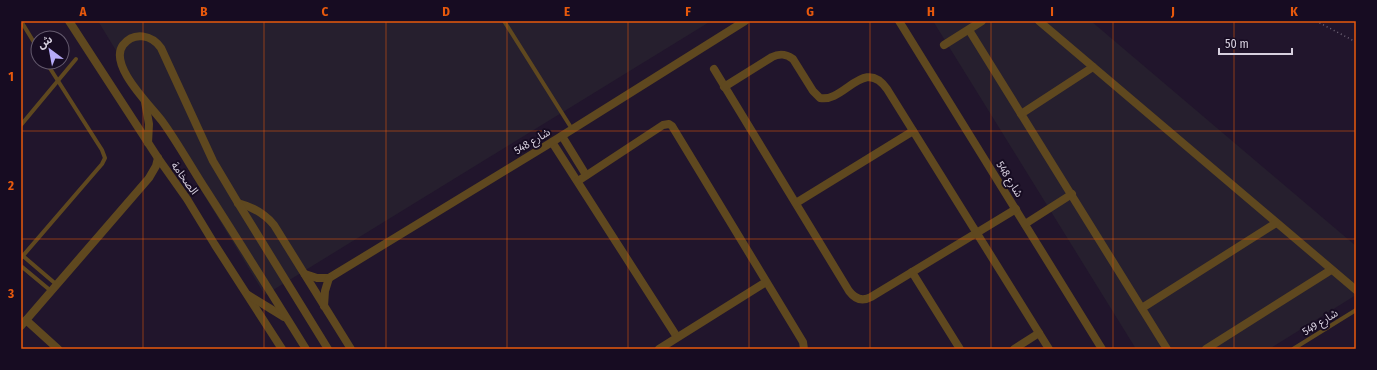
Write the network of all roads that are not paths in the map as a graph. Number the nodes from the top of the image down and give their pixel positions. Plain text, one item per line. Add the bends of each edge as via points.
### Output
1 (21, 21) edge
2 (69, 21) edge
3 (504, 21) edge
4 (745, 21) edge
5 (899, 21) edge
6 (982, 21) edge
7 (1039, 21) edge
8 (969, 30) junction
9 (30, 36) edge
10 (944, 45) dead end
11 (76, 59) dead end
12 (1093, 67) junction
13 (714, 69) dead end
14 (51, 70) edge
15 (57, 80) junction
16 (724, 87) junction
17 (145, 99) junction
18 (1021, 114) junction
19 (21, 125) edge
20 (572, 129) junction
21 (913, 131) junction
22 (562, 136) junction
23 (148, 142) junction
24 (552, 142) junction
25 (158, 158) junction
26 (586, 175) junction
27 (170, 176) junction
28 (149, 178) junction
29 (578, 181) junction
30 (1072, 194) junction
31 (238, 203) junction
32 (796, 203) junction
33 (1016, 209) junction
34 (1276, 223) junction
35 (1025, 224) junction
36 (977, 233) junction
37 (22, 257) edge
38 (21, 266) edge
39 (1331, 270) junction
40 (912, 272) junction
41 (305, 274) junction
42 (329, 278) junction
43 (766, 282) junction
44 (56, 285) junction
45 (1356, 290) edge
46 (51, 291) junction
47 (246, 293) junction
48 (324, 306) junction
49 (1142, 308) junction
50 (1356, 310) edge
51 (287, 319) junction
52 (24, 323) edge
53 (1039, 333) junction
54 (677, 337) junction
55 (58, 349) edge
56 (282, 349) edge
57 (306, 349) edge
58 (328, 349) edge
59 (351, 349) edge
60 (659, 349) edge
61 (804, 349) edge
62 (960, 349) edge
63 (1014, 349) edge
64 (1049, 349) edge
65 (1102, 349) edge
66 (1167, 349) edge
67 (1206, 349) edge
68 (1293, 349) edge

1 - 9 lane
2 - 23 street, الصخامة
3 - 20 lane
4 - 20 street, شارع 548
5 - 33 street, شارع 548
6 - 8 street
7 - 12 street
8 - 10 street
8 - 18 street
11 - 15 lane
12 - 18 street
12 - 34 street
13 - 16 street
14 - 15 lane
15 - 19 lane
15 - 37 lane via 105,158
16 - 21 street via 777,54 783,54 793,59 820,98 829,98 862,78 879,80
16 - 32 street
17 - 23 street via 149,124
17 - 31 street via 127,77 119,58 124,43 139,36 156,41 164,51 208,150
17 - 51 street
18 - 30 street
20 - 22 street, شارع 548
21 - 32 street
21 - 36 street
22 - 24 street, شارع 548
22 - 26 street
23 - 25 street, الصخامة
24 - 29 street
24 - 42 street, شارع 548
25 - 27 street, الصخامة
25 - 28 street
26 - 29 street
26 - 43 street via 663,125 669,124
27 - 28 street via 163,174
27 - 47 street, الصخامة
28 - 44 street
29 - 54 street
30 - 35 street
30 - 49 street
31 - 41 street via 256,210 270,220
31 - 58 street
32 - 40 street via 856,298 871,298
33 - 35 street, شارع 548
33 - 36 street
34 - 39 street
34 - 49 street
35 - 65 street, شارع 548
36 - 40 street
36 - 53 street
37 - 44 lane
38 - 46 lane
39 - 45 street
39 - 67 street
40 - 62 street
41 - 42 street
41 - 48 street
42 - 48 street
43 - 54 street
43 - 61 street via 803,342
44 - 46 street
46 - 52 street
47 - 51 street
47 - 56 street, الصخامة
48 - 59 street
49 - 66 street
50 - 68 lane, شارع 549
51 - 57 street
52 - 55 street
53 - 63 street
53 - 64 street
54 - 60 street

